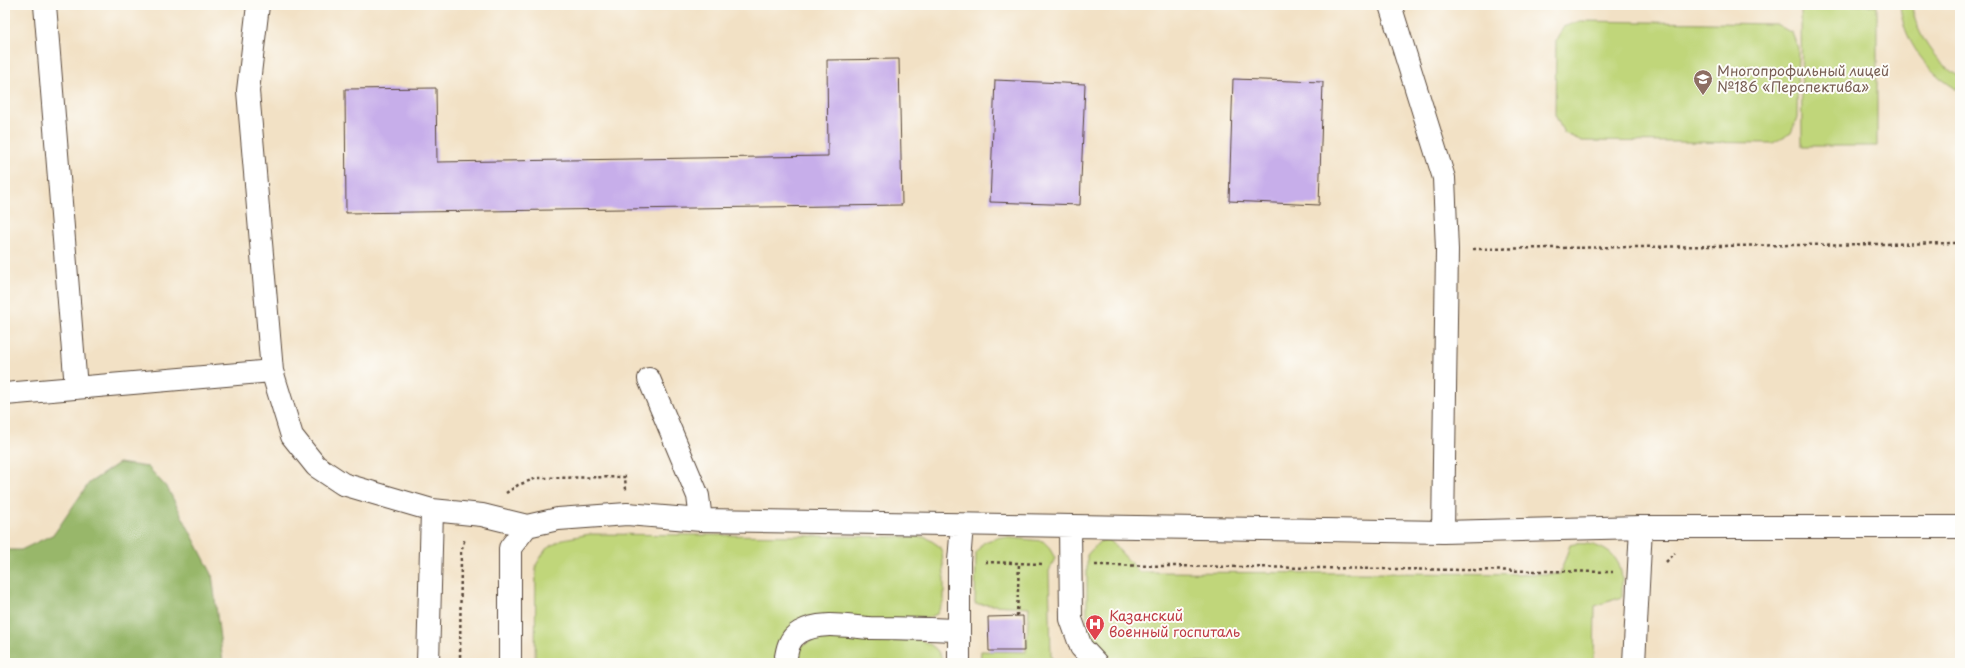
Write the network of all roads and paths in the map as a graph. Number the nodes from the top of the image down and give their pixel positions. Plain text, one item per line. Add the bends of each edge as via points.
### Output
1 (45, 5) edge
2 (258, 5) edge
3 (1390, 5) edge
4 (1960, 243) edge
5 (1447, 250) junction
6 (272, 371) junction
7 (648, 379) dead end
8 (76, 388) junction
9 (5, 394) edge
10 (432, 510) junction
11 (700, 520) junction
12 (962, 525) junction
13 (527, 526) junction
14 (1070, 527) junction
15 (1641, 527) junction
16 (1960, 527) edge
17 (1443, 532) junction
18 (1020, 563) dead end
19 (1017, 616) dead end
20 (959, 630) junction
21 (428, 663) edge
22 (510, 663) edge
23 (785, 663) edge
24 (959, 663) edge
25 (1096, 663) edge
26 (1634, 663) edge

1 - 8 street
2 - 6 street via 248,91
3 - 5 street via 1444,178
4 - 5 path
5 - 17 street
6 - 8 street
6 - 10 street via 292,436 316,466 342,484
7 - 11 street via 698,496
8 - 9 street
10 - 13 street via 482,515
10 - 21 street
11 - 12 street
11 - 13 street via 627,514 558,519
12 - 14 street
12 - 20 street
13 - 22 street via 510,548
14 - 17 street
14 - 25 street via 1071,619 1081,647
15 - 16 street
15 - 17 street
15 - 26 street
18 - 19 path
20 - 23 street via 832,624 800,632 788,643
20 - 24 street

